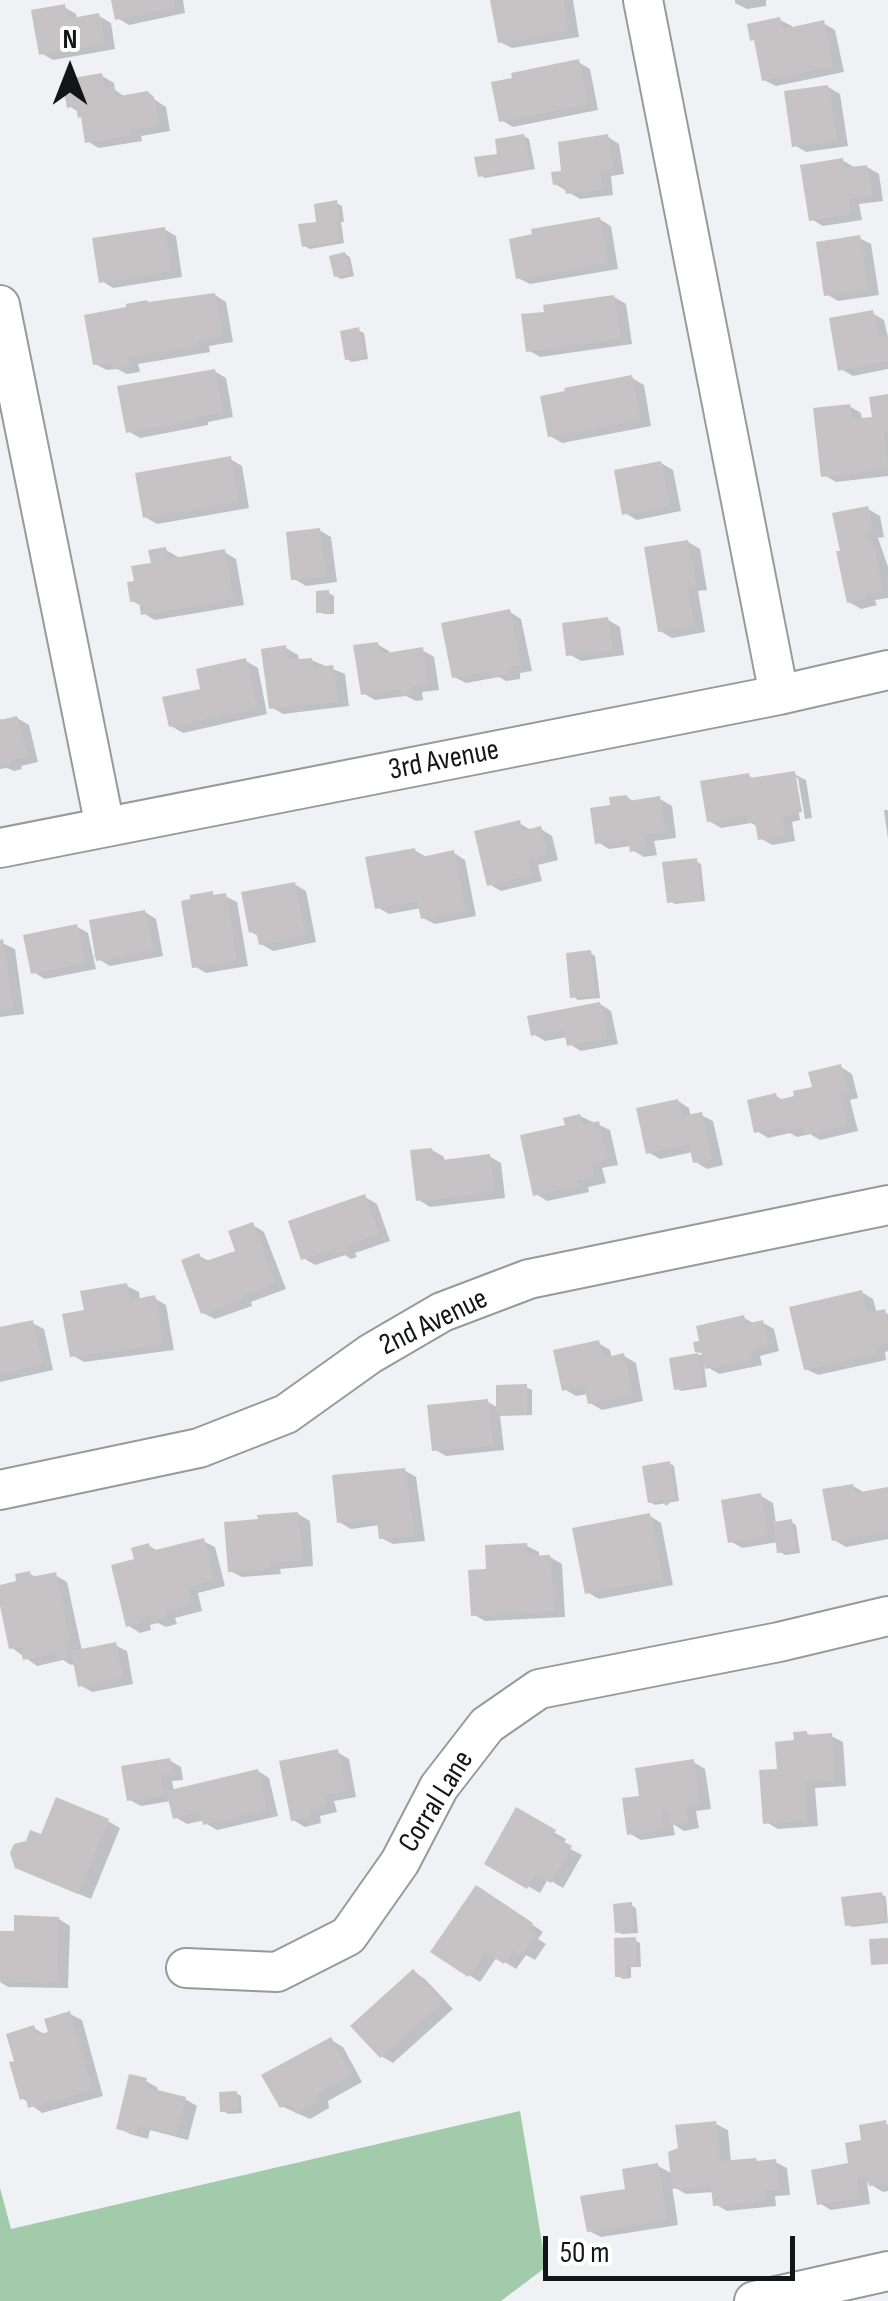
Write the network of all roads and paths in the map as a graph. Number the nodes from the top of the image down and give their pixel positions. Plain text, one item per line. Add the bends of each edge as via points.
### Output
1 (643, 0) edge
2 (0, 305) edge
3 (888, 670) edge
4 (779, 695) junction
5 (105, 827) junction
6 (0, 848) edge
7 (888, 1205) edge
8 (0, 1490) edge
9 (888, 1616) edge
10 (186, 1968) dead end
11 (888, 2270) edge
12 (754, 2301) edge

1 - 4 street
2 - 5 street
3 - 4 street, 3rd Avenue
4 - 5 street, 3rd Avenue
5 - 6 street, 3rd Avenue
7 - 8 street, 2nd Avenue via 529,1279 442,1312 269,1421 199,1448
9 - 10 street, Corral Lane via 539,1689 487,1725 451,1771 348,1936 277,1972
11 - 12 street

